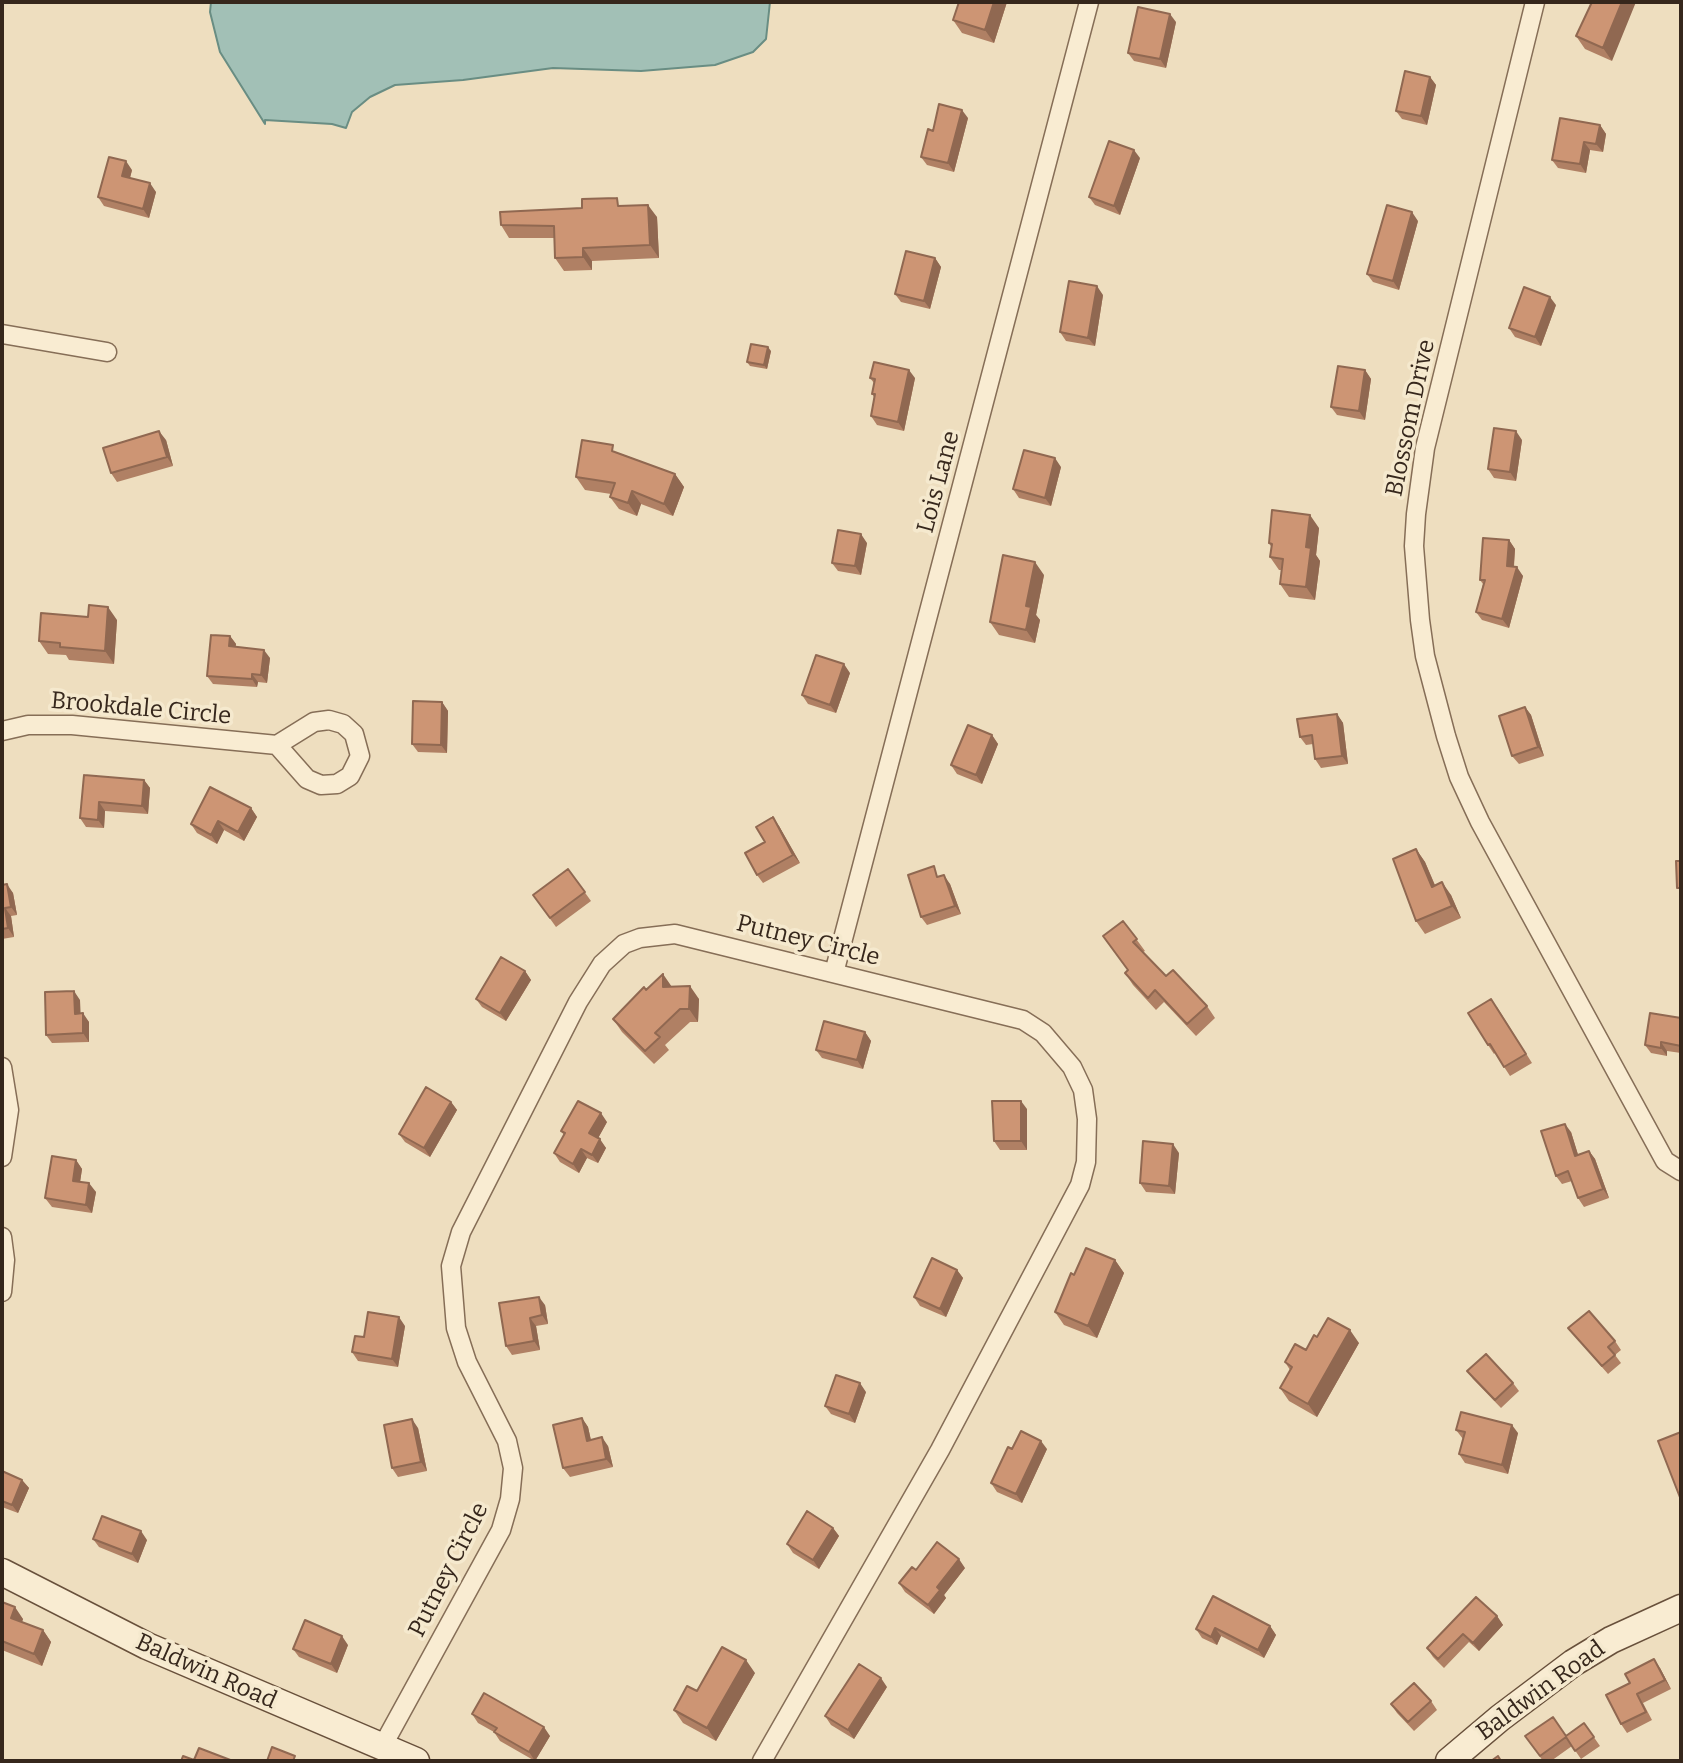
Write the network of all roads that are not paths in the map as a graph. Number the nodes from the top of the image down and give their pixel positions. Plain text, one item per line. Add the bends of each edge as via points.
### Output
1 (1089, 2) edge
2 (1535, 2) edge
3 (2, 334) edge
4 (107, 352) dead end
5 (2, 731) edge
6 (277, 745) dead end
7 (834, 973) junction
8 (2, 1067) edge
9 (2, 1157) edge
10 (1681, 1171) edge
11 (2, 1237) edge
12 (2, 1292) edge
13 (2, 1572) edge
14 (1681, 1608) edge
15 (382, 1747) junction
16 (416, 1761) edge
17 (762, 1761) edge
18 (1449, 1761) edge

1 - 7 street, Lois Lane
2 - 10 street, Blossom Drive via 1425,448 1414,546 1418,607 1425,656 1459,777 1665,1161
3 - 4 street
5 - 6 street, Brookdale Circle via 72,725
7 - 15 street, Putney Circle via 675,934 624,944 589,982 461,1232 451,1266 456,1328 507,1441 513,1468 510,1499 501,1530
7 - 17 street, Putney Circle via 1023,1020 1043,1033 1072,1067 1083,1090 1088,1142 1080,1185 940,1450
8 - 9 street via 9,1110
11 - 12 street
13 - 15 street, Baldwin Road via 147,1646
14 - 18 street, Baldwin Road via 1573,1663
15 - 16 street, Baldwin Road

